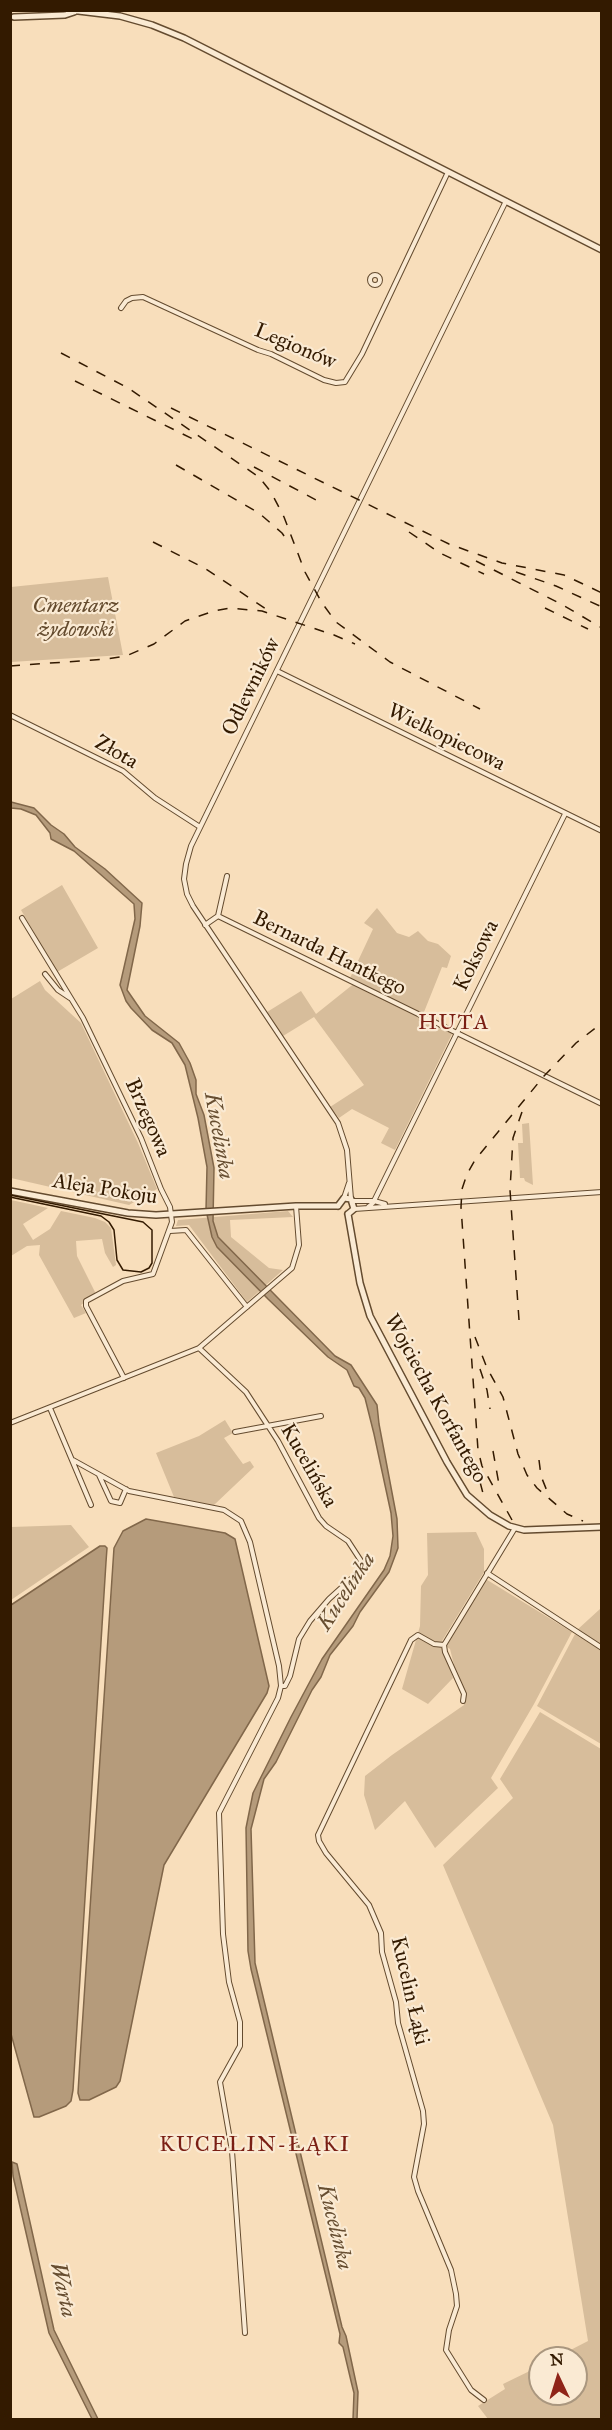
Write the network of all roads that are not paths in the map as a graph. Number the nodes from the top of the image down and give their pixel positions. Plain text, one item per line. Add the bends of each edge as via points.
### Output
1 (72, 11) edge
2 (14, 16) edge
3 (448, 172) junction
4 (506, 201) junction
5 (602, 249) edge
6 (121, 308) dead end
7 (277, 672) junction
8 (10, 716) edge
9 (565, 814) junction
10 (200, 827) junction
11 (602, 831) edge
12 (227, 876) dead end
13 (218, 916) junction
14 (22, 918) dead end
15 (205, 925) junction
16 (45, 974) dead end
17 (71, 998) junction
18 (456, 1033) junction
19 (602, 1104) edge
20 (350, 1176) junction
21 (10, 1191) edge
22 (602, 1192) edge
23 (344, 1198) junction
24 (352, 1200) junction
25 (374, 1201) junction
26 (389, 1205) junction
27 (296, 1206) junction
28 (338, 1206) junction
29 (368, 1207) junction
30 (354, 1209) junction
31 (348, 1214) junction
32 (171, 1216) junction
33 (170, 1231) junction
34 (247, 1307) junction
35 (200, 1348) junction
36 (124, 1378) junction
37 (50, 1408) junction
38 (321, 1416) dead end
39 (10, 1423) edge
40 (268, 1426) junction
41 (235, 1432) dead end
42 (73, 1460) junction
43 (99, 1475) junction
44 (126, 1489) junction
45 (91, 1505) dead end
46 (602, 1527) edge
47 (515, 1528) junction
48 (487, 1573) junction
49 (444, 1645) junction
50 (602, 1648) edge
51 (281, 1686) junction
52 (464, 1701) dead end
53 (245, 2334) dead end
54 (484, 2400) dead end

1 - 2 street via 65,15
1 - 3 street via 120,16 184,38
3 - 4 street
3 - 6 street, Legionów via 345,382 324,380 143,297 126,301
4 - 5 street
4 - 7 street, Odlewników
7 - 9 street, Wielkopiecowa
7 - 10 street, Odlewników
8 - 10 street, Złota via 123,771 155,798
9 - 11 street, Wielkopiecowa
9 - 18 street, Koksowa
10 - 15 street, Odlewników via 191,846 184,879 188,897
12 - 13 street
13 - 15 street
13 - 18 street, Bernarda Hantkego
14 - 17 street, Brzegowa
15 - 20 street, Odlewników via 338,1123
16 - 17 street, Brzegowa
17 - 32 street, Brzegowa via 141,1138
18 - 19 street, Bernarda Hantkego
18 - 25 street, Koksowa
20 - 23 street, Odlewników
20 - 24 street, Odlewników
21 - 32 street, Aleja Pokoju via 128,1213
22 - 26 street
23 - 24 street
23 - 28 street
24 - 25 street
24 - 30 street
25 - 26 street
25 - 29 street, Koksowa
26 - 29 street
27 - 28 street, Aleja Pokoju
27 - 32 street, Aleja Pokoju
27 - 34 street via 297,1258 292,1268
28 - 31 street
29 - 30 street
30 - 31 street
31 - 47 street, Wojciecha Korfantego via 366,1306 447,1462 473,1501
32 - 33 street, Brzegowa
33 - 34 street via 186,1230
33 - 36 street, Brzegowa via 153,1274 123,1281 86,1301
34 - 35 street
35 - 36 street
35 - 40 street, Kucelińska via 246,1392
36 - 37 street
37 - 39 street
37 - 42 street
38 - 40 street
40 - 41 street
40 - 51 street, Kucelińska via 319,1518 348,1541 363,1564 310,1621 299,1639 290,1676
42 - 43 street
42 - 45 street
43 - 44 street
43 - 44 street via 111,1501 120,1503
44 - 51 street via 224,1510 241,1521 250,1542
46 - 47 street, Wojciecha Korfantego via 537,1531
47 - 48 street
48 - 49 street
48 - 50 street
49 - 52 street
49 - 54 street, Kucelin Łąki via 418,1635 411,1640 318,1835 326,1853 362,1894 381,1933 398,2023 423,2111 414,2177 451,2270 456,2294 457,2306 446,2350 471,2390
51 - 53 street via 219,1813 223,1934 229,1982 240,2022 240,2046 220,2082 232,2151

